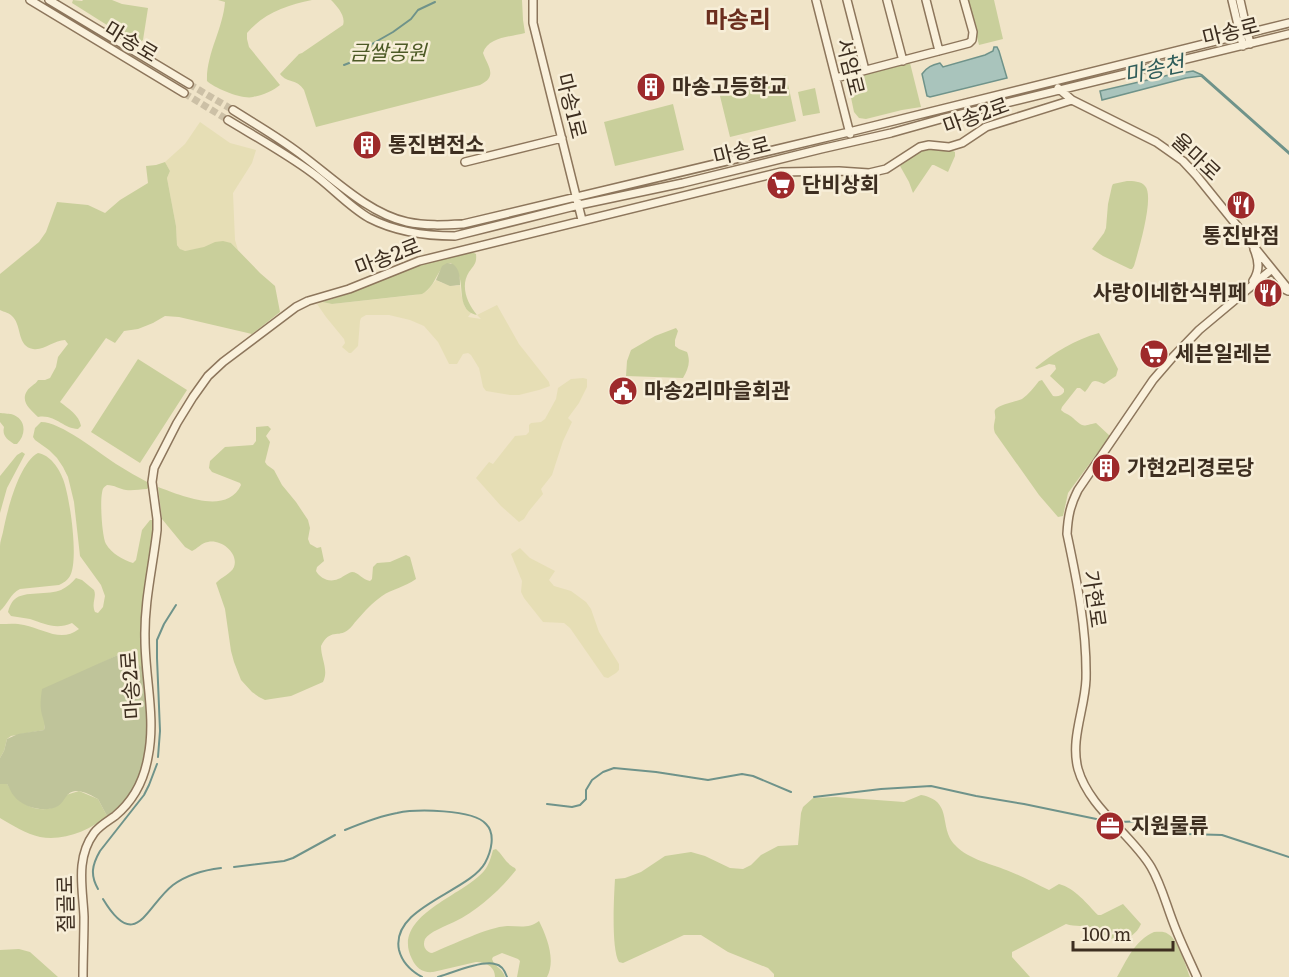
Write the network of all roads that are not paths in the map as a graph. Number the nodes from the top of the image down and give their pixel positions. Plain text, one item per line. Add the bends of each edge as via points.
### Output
1 (30, 0) edge
2 (49, 0) edge
3 (533, 0) edge
4 (816, 0) edge
5 (847, 0) edge
6 (887, 0) edge
7 (926, 0) edge
8 (964, 0) edge
9 (1232, 0) edge
10 (1240, 0) edge
11 (1289, 23) edge
12 (1244, 33) junction
13 (1289, 34) edge
14 (1247, 45) junction
15 (939, 51) junction
16 (903, 61) junction
17 (865, 70) junction
18 (836, 78) junction
19 (1051, 82) junction
20 (189, 84) tunnel mouth
21 (1060, 90) junction
22 (184, 93) tunnel mouth
23 (1072, 100) junction
24 (233, 110) tunnel mouth
25 (228, 120) tunnel mouth
26 (849, 132) junction
27 (562, 138) junction
28 (852, 142) junction
29 (465, 162) dead end
30 (577, 197) junction
31 (579, 205) junction
32 (582, 220) junction
33 (1252, 244) junction
34 (1272, 269) junction
35 (1251, 286) junction
36 (1289, 291) edge
37 (94, 832) joint
38 (83, 977) edge
39 (1197, 977) edge

1 - 22 street, 마송로
2 - 20 street, 마송로
3 - 27 street, 마송1로 via 533,23
4 - 18 street, 서암로
5 - 17 street
6 - 16 street
7 - 15 street
8 - 15 street via 972,40
9 - 12 street
10 - 12 street
11 - 12 street, 마송로
12 - 14 street
12 - 19 street, 마송로
13 - 14 street, 마송로
14 - 21 street, 마송로
15 - 16 street
16 - 17 street
17 - 18 street
18 - 26 street, 서암로
19 - 21 street, 율마로
19 - 26 street, 마송로
21 - 23 street, 율마로
21 - 28 street, 마송로
23 - 32 street, 마송2로 via 986,127 949,147 920,147 878,171 781,172
23 - 33 street, 율마로 via 1156,142 1183,161
24 - 30 street, 마송로 via 377,211 406,222 463,224
25 - 31 street, 마송로 via 313,173 369,218 407,232 455,236
26 - 28 street, 서암로
26 - 30 street, 마송로
27 - 29 street
27 - 30 street, 마송1로
28 - 31 street, 마송로
30 - 31 street, 마송1로
31 - 32 street, 마송1로
32 - 37 street, 마송2로 via 419,261 308,301 223,362 201,385 163,448 153,474 157,530 145,622 148,758 134,796
33 - 34 street, 율마로
33 - 35 street via 1259,269
34 - 35 street, 가현로
34 - 36 street, 율마로
35 - 36 street via 1273,284
35 - 39 street, 가현로 via 1199,330 1153,380 1078,490 1067,521 1086,664 1076,740 1078,767 1090,794 1151,868
37 - 38 street, 절골로 via 81,872

